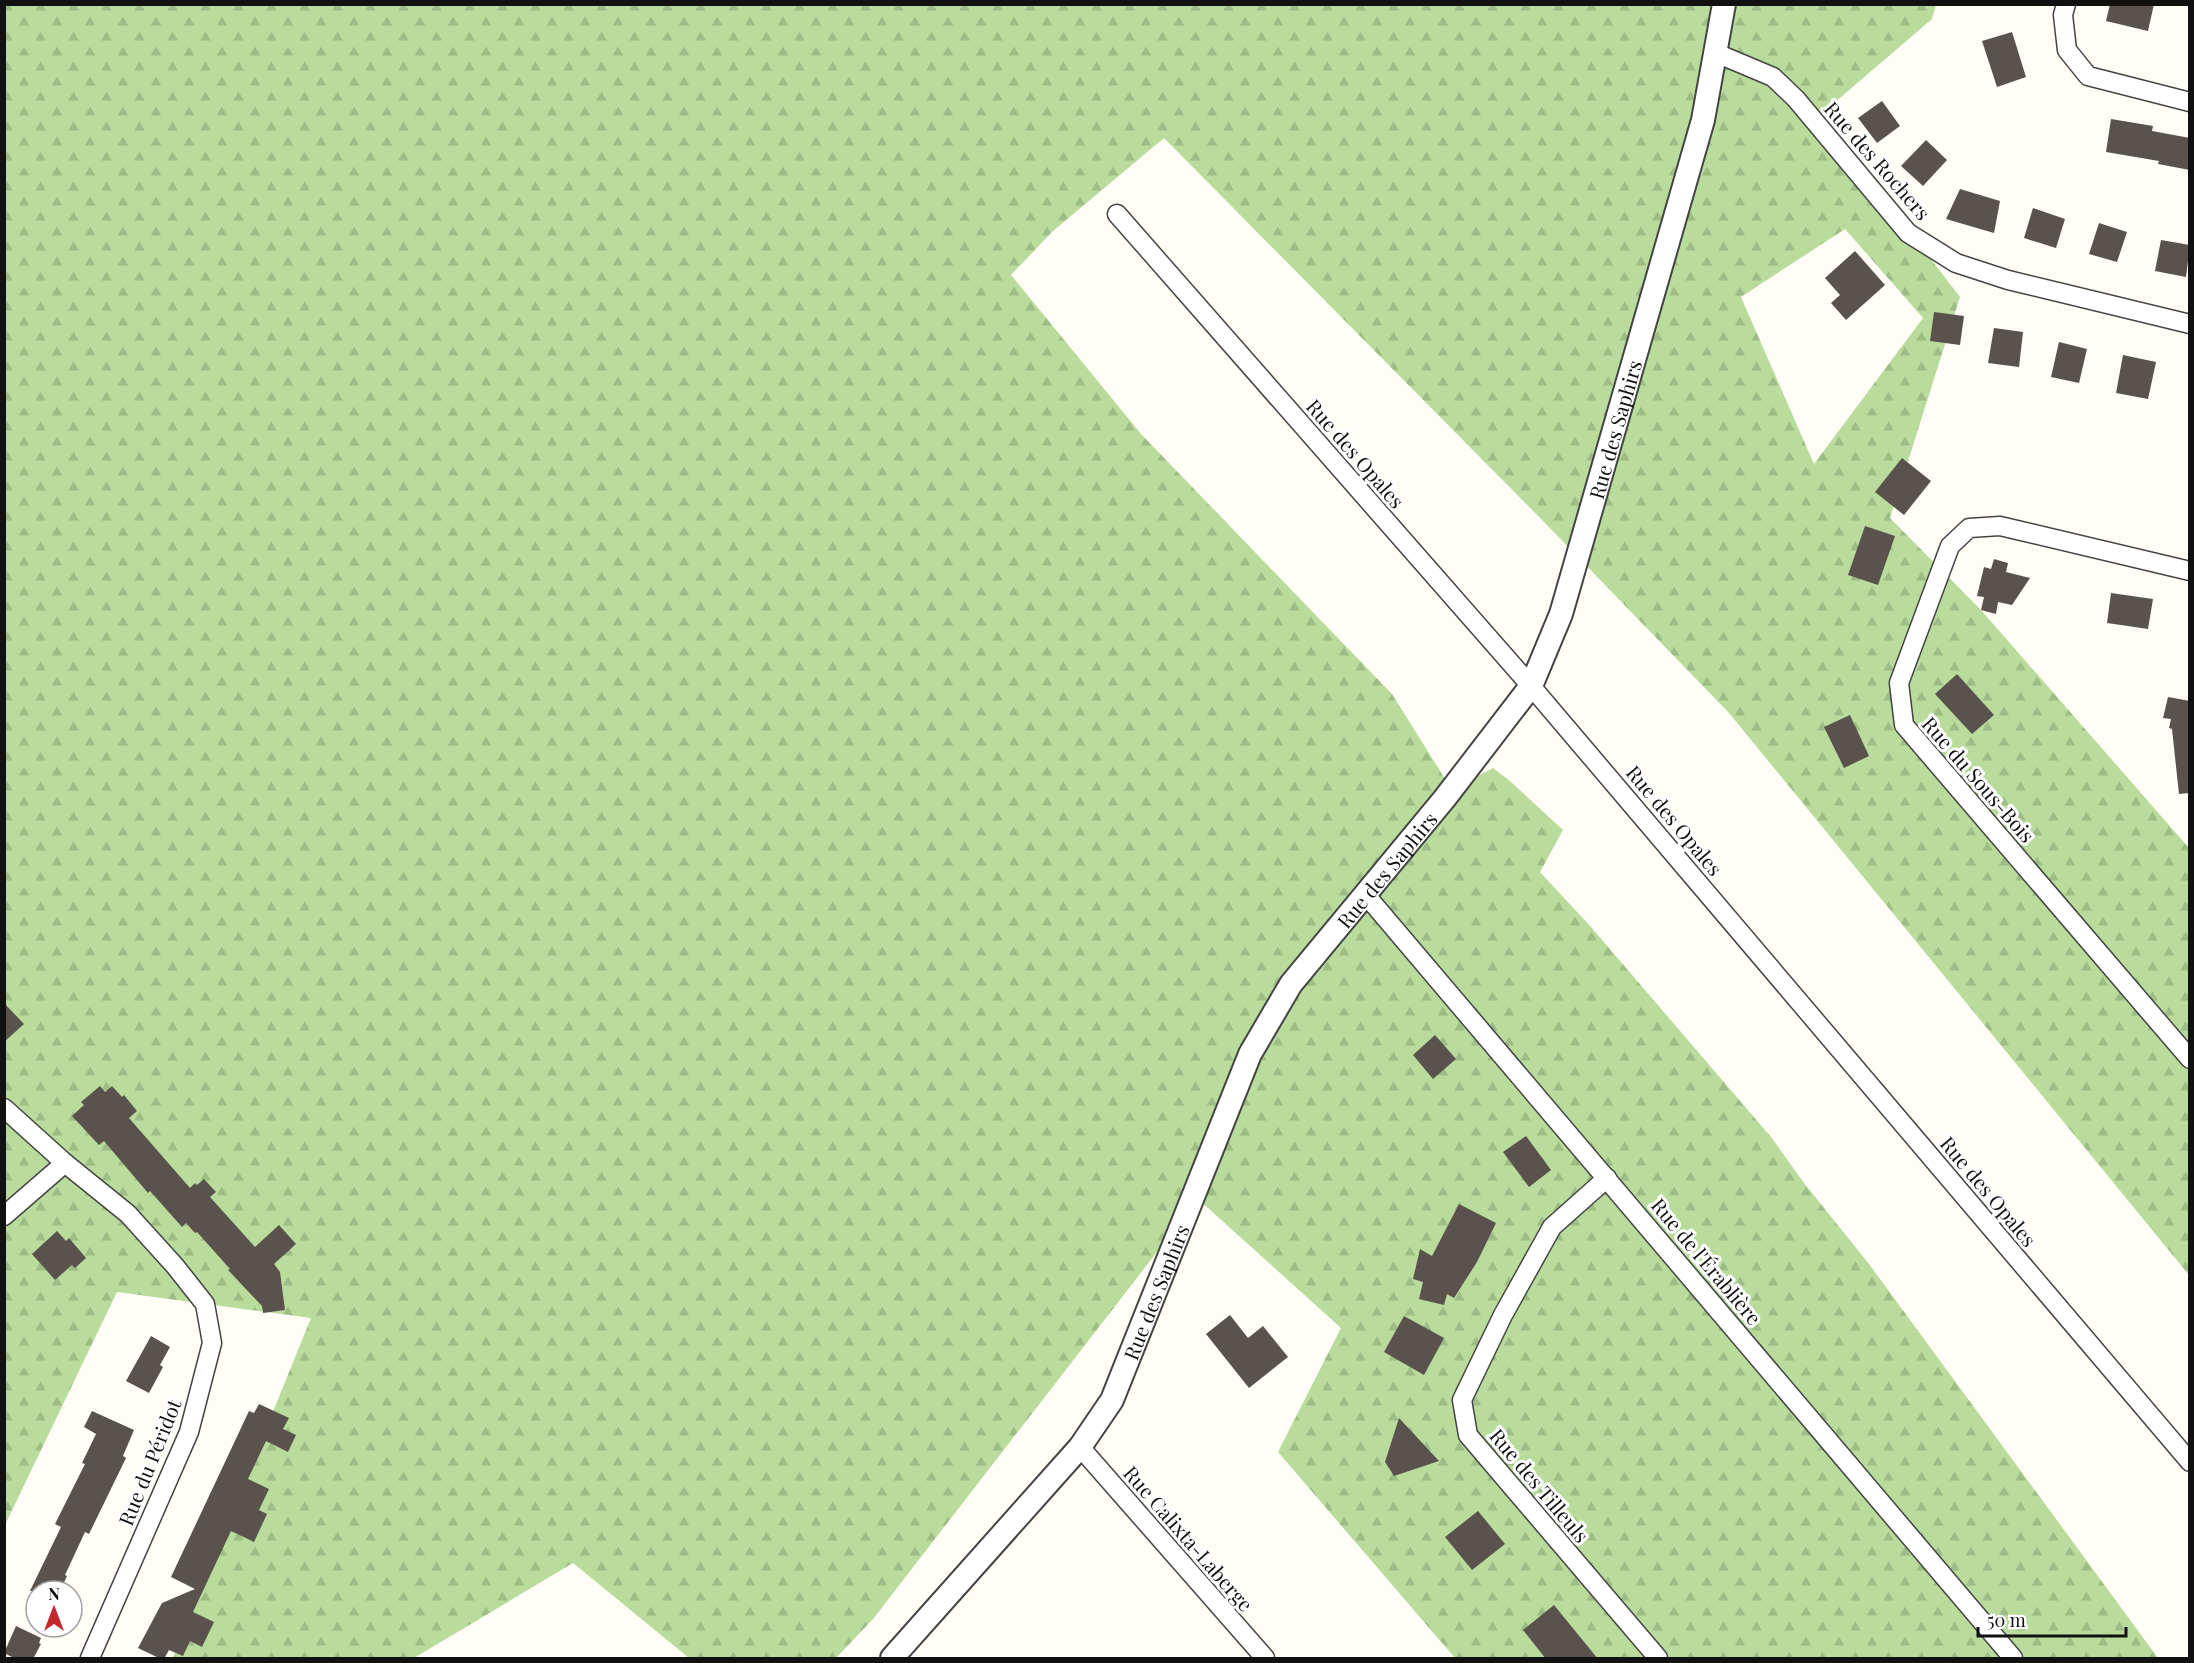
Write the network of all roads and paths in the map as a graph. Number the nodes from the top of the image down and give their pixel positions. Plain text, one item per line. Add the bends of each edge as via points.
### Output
1 (1724, 4) edge
2 (2066, 4) edge
3 (1716, 53) junction
4 (2190, 102) edge
5 (1117, 214) dead end
6 (2190, 324) edge
7 (2190, 571) edge
8 (1531, 686) junction
9 (1365, 894) junction
10 (2190, 1059) edge
11 (4, 1108) edge
12 (66, 1163) junction
13 (1607, 1179) junction
14 (4, 1216) edge
15 (1080, 1447) junction
16 (2190, 1462) edge
17 (898, 1656) edge
18 (90, 1659) edge
19 (1265, 1659) edge
20 (1658, 1659) edge
21 (2013, 1659) edge

1 - 3 street, Rue des Saphirs
2 - 4 street via 2063,15 2067,50 2088,76
3 - 6 street, Rue des Rochers via 1773,77 1908,233 1956,263 2020,283
3 - 8 street, Rue des Saphirs via 1702,120 1561,614
5 - 8 street, Rue des Opales
7 - 10 street, Rue du Sous-Bois via 2000,526 1969,528 1950,546 1899,683 1904,725
8 - 9 street, Rue des Saphirs
8 - 16 street, Rue des Opales
9 - 13 street, Rue de l'Érablière
9 - 15 street, Rue des Saphirs via 1291,984 1250,1054 1112,1400
11 - 12 street, Rue du Péridot
12 - 14 street
12 - 18 street, Rue du Péridot via 128,1214 175,1266 205,1304 212,1343 189,1432
13 - 20 street, Rue des Tilleuls via 1552,1227 1462,1400 1468,1435
13 - 21 street, Rue de l'Érablière
15 - 17 street, Rue des Saphirs
15 - 19 street, Rue Calixta-Laberge

